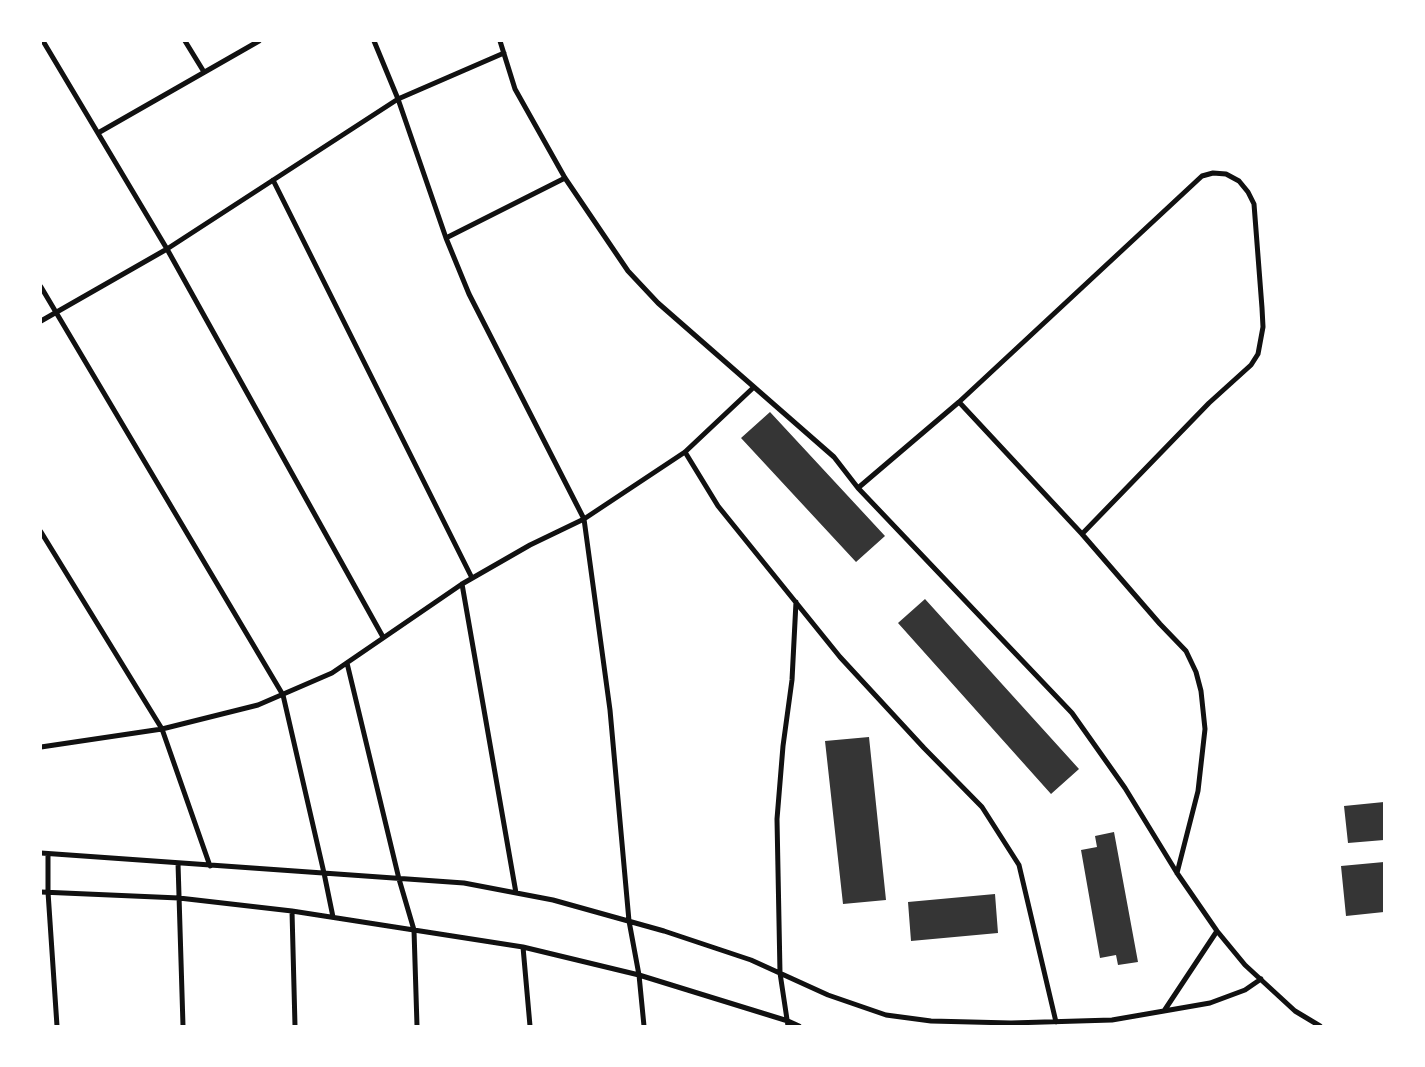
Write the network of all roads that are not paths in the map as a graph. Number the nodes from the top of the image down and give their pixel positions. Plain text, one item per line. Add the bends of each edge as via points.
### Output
1 (43, 41) edge
2 (185, 41) edge
3 (259, 41) edge
4 (374, 41) edge
5 (500, 41) edge
6 (504, 53) junction
7 (204, 72) junction
8 (398, 99) junction
9 (98, 133) junction
10 (565, 178) junction
11 (273, 180) junction
12 (446, 238) junction
13 (167, 249) junction
14 (41, 287) edge
15 (56, 312) junction
16 (41, 321) edge
17 (754, 387) junction
18 (959, 402) junction
19 (685, 452) junction
20 (858, 488) junction
21 (584, 519) junction
22 (41, 532) edge
23 (1082, 534) junction
24 (472, 578) junction
25 (462, 584) junction
26 (796, 602) junction
27 (383, 637) junction
28 (347, 663) junction
29 (283, 695) junction
30 (162, 729) junction
31 (41, 747) edge
32 (41, 853) edge
33 (48, 854) junction
34 (178, 863) junction
35 (210, 866) junction
36 (324, 873) junction
37 (1177, 873) junction
38 (399, 879) junction
39 (41, 892) edge
40 (48, 892) junction
41 (516, 893) junction
42 (179, 898) junction
43 (292, 911) junction
44 (333, 917) junction
45 (629, 921) junction
46 (414, 930) junction
47 (1217, 931) junction
48 (523, 947) junction
49 (780, 973) junction
50 (639, 975) junction
51 (1261, 979) junction
52 (1164, 1011) junction
53 (1056, 1022) junction
54 (788, 1023) edge
55 (57, 1026) edge
56 (184, 1026) edge
57 (295, 1026) edge
58 (417, 1026) edge
59 (530, 1026) edge
60 (644, 1026) edge
61 (799, 1026) edge
62 (1320, 1026) edge

1 - 9 street
2 - 7 street
3 - 7 street
4 - 8 street
5 - 6 street
6 - 8 street
6 - 10 street via 516,89
7 - 9 street
8 - 11 street
8 - 12 street
9 - 13 street
10 - 12 street
10 - 17 street via 628,271 658,303
11 - 13 street
11 - 24 street
12 - 21 street via 469,294
13 - 15 street
13 - 27 street
14 - 15 street
15 - 16 street
15 - 29 street
17 - 19 street
17 - 20 street via 834,457
18 - 20 street
18 - 23 street
18 - 23 street via 1202,176 1226,174 1239,181 1254,204 1262,308 1258,354
19 - 21 street
19 - 26 street via 718,506
20 - 37 street via 1072,713 1125,788
21 - 24 street
21 - 45 street via 610,710
22 - 30 street
23 - 37 street via 1186,651 1202,691 1205,729 1198,791
24 - 25 street
25 - 27 street
25 - 41 street
26 - 49 street via 792,680 777,819
26 - 53 street via 840,657 982,807 1018,865
27 - 28 street
28 - 29 street
28 - 38 street
29 - 30 street via 258,706
29 - 36 street
30 - 31 street
30 - 35 street
32 - 33 street
33 - 34 street
33 - 40 street
34 - 35 street
34 - 42 street
35 - 36 street
36 - 38 street
36 - 44 street
37 - 47 street
38 - 41 street via 464,883
38 - 46 street
39 - 40 street
40 - 42 street
40 - 55 street
41 - 45 street
42 - 43 street
42 - 56 street
43 - 44 street
43 - 57 street
44 - 46 street
45 - 49 street via 751,960
45 - 50 street
46 - 48 street
46 - 58 street
47 - 51 street
47 - 52 street
48 - 50 street
48 - 59 street
49 - 53 street via 828,995 886,1015 931,1021
49 - 54 street
50 - 54 street
50 - 60 street
51 - 52 street via 1245,990 1210,1003
51 - 62 street via 1295,1011
52 - 53 street via 1112,1020
54 - 61 street

